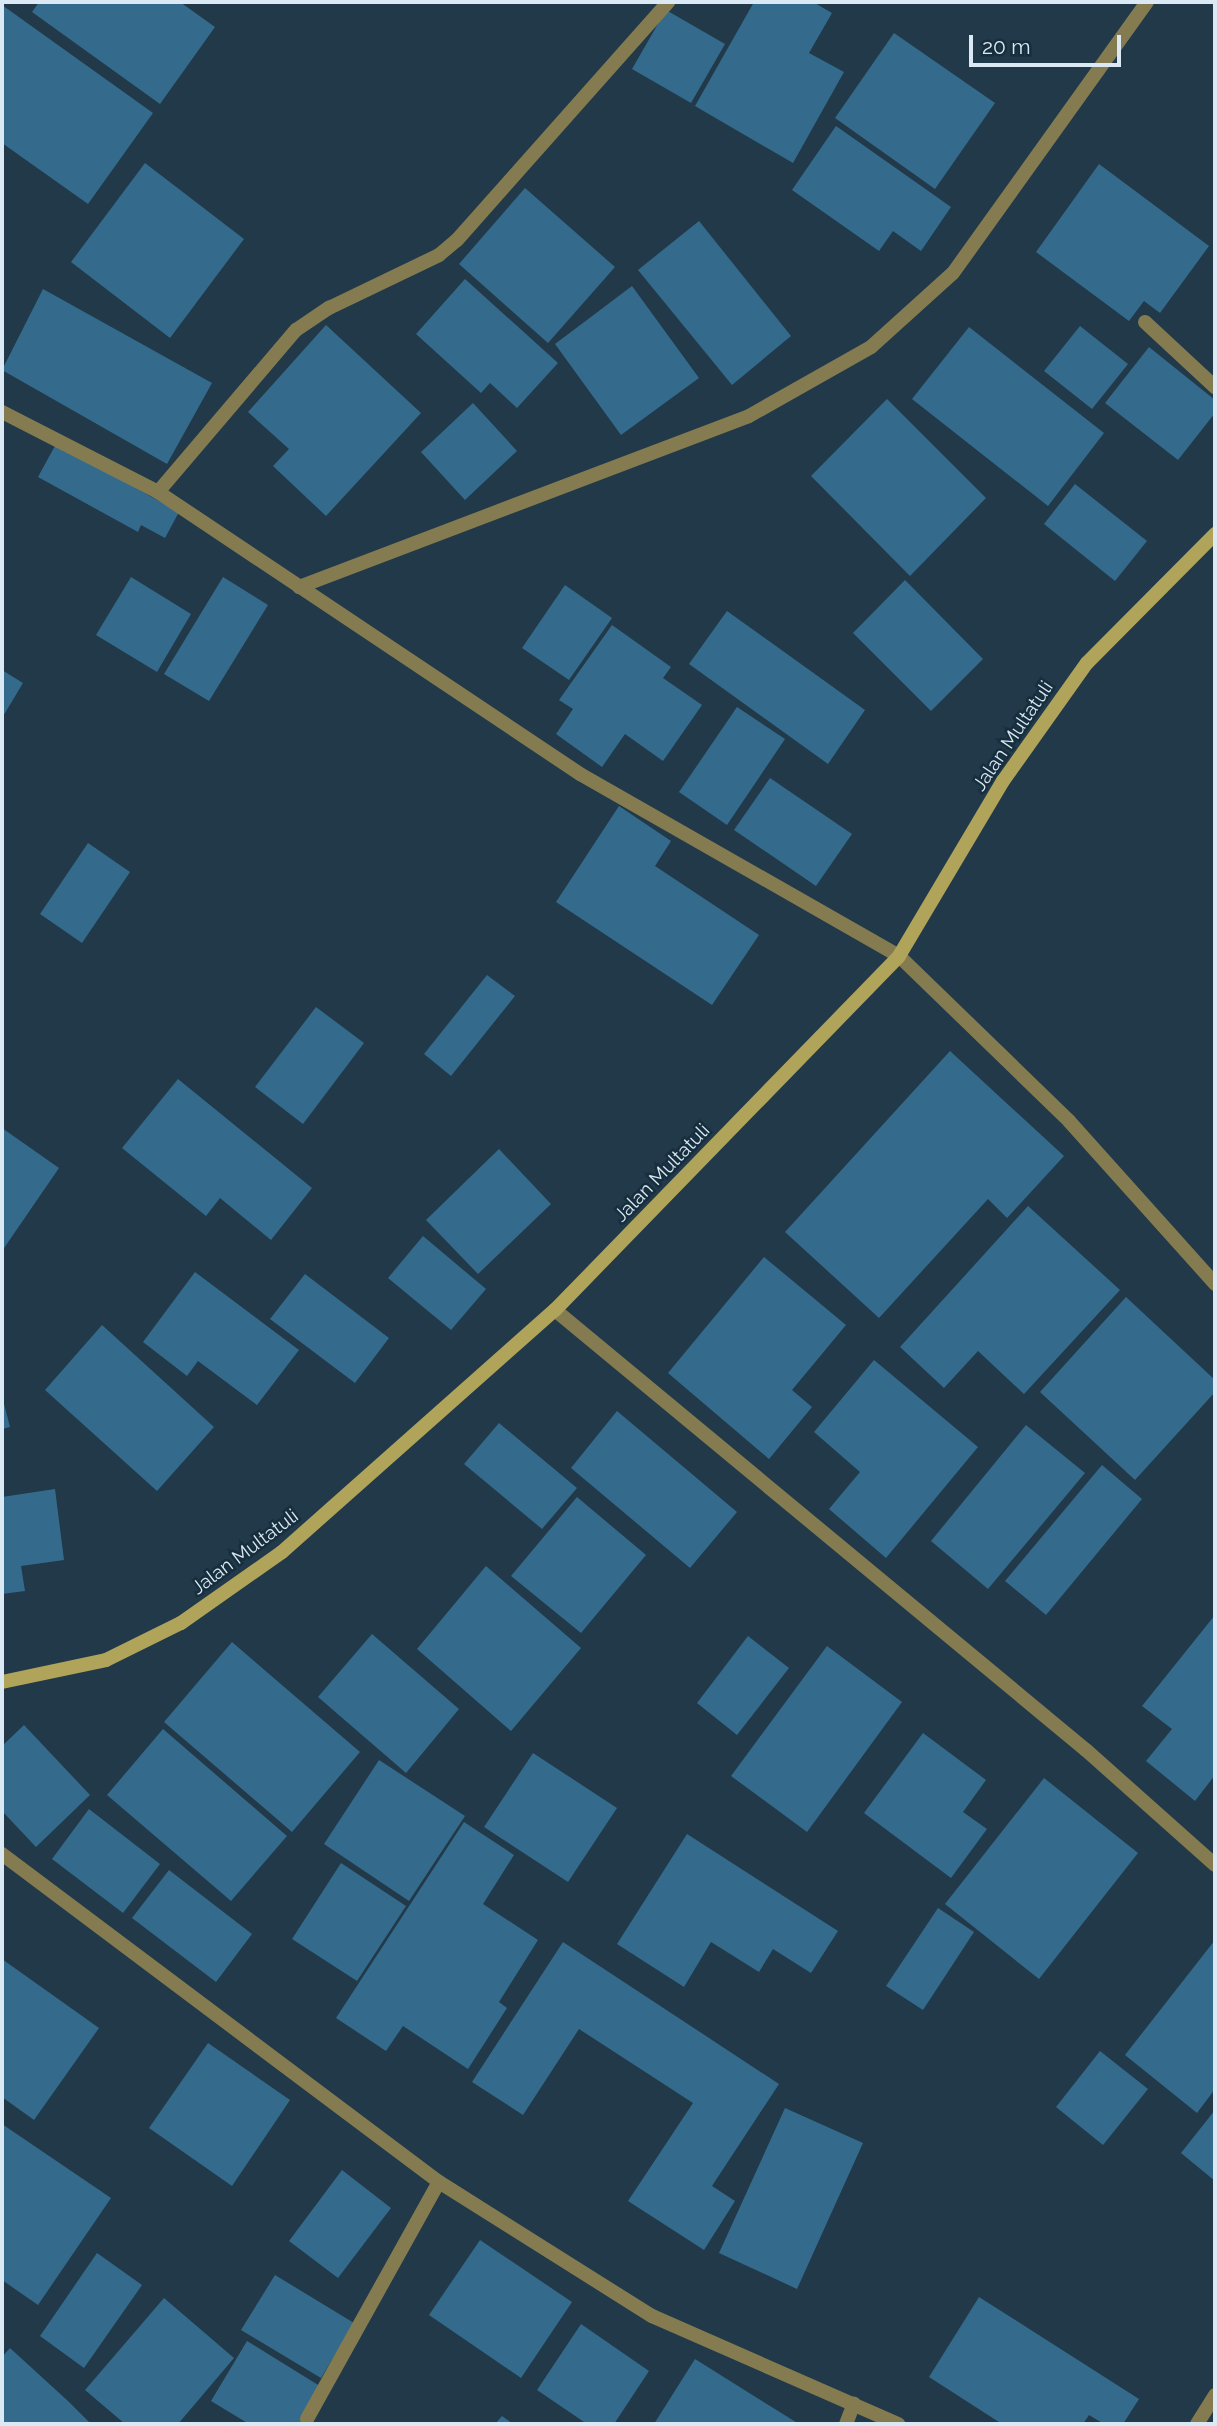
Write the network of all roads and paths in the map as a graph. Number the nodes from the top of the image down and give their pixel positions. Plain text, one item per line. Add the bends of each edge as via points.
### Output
1 (668, 2) edge
2 (1147, 2) edge
3 (1145, 322) dead end
4 (1215, 387) edge
5 (2, 412) edge
6 (158, 492) junction
7 (1215, 534) edge
8 (299, 587) junction
9 (899, 956) junction
10 (1215, 1284) edge
11 (555, 1310) junction
12 (2, 1682) edge
13 (2, 1854) edge
14 (1215, 1864) edge
15 (439, 2182) junction
16 (1215, 2395) edge
17 (854, 2403) junction
18 (307, 2418) dead end
19 (846, 2424) edge
20 (898, 2424) edge
21 (1197, 2424) edge

1 - 6 street via 457,240 439,255 329,308 296,330
2 - 8 street via 953,273 871,348 749,416
3 - 4 street
5 - 6 street
6 - 8 street
7 - 9 main road, Jalan Multatuli via 1087,663 1003,781
8 - 9 street via 580,774
9 - 10 street via 1069,1121
9 - 11 main road, Jalan Multatuli
11 - 12 main road, Jalan Multatuli via 282,1552 181,1623 106,1660
11 - 14 street via 1086,1750
13 - 15 street
15 - 17 street via 652,2316
15 - 18 street
16 - 21 street
17 - 19 street
17 - 20 street

